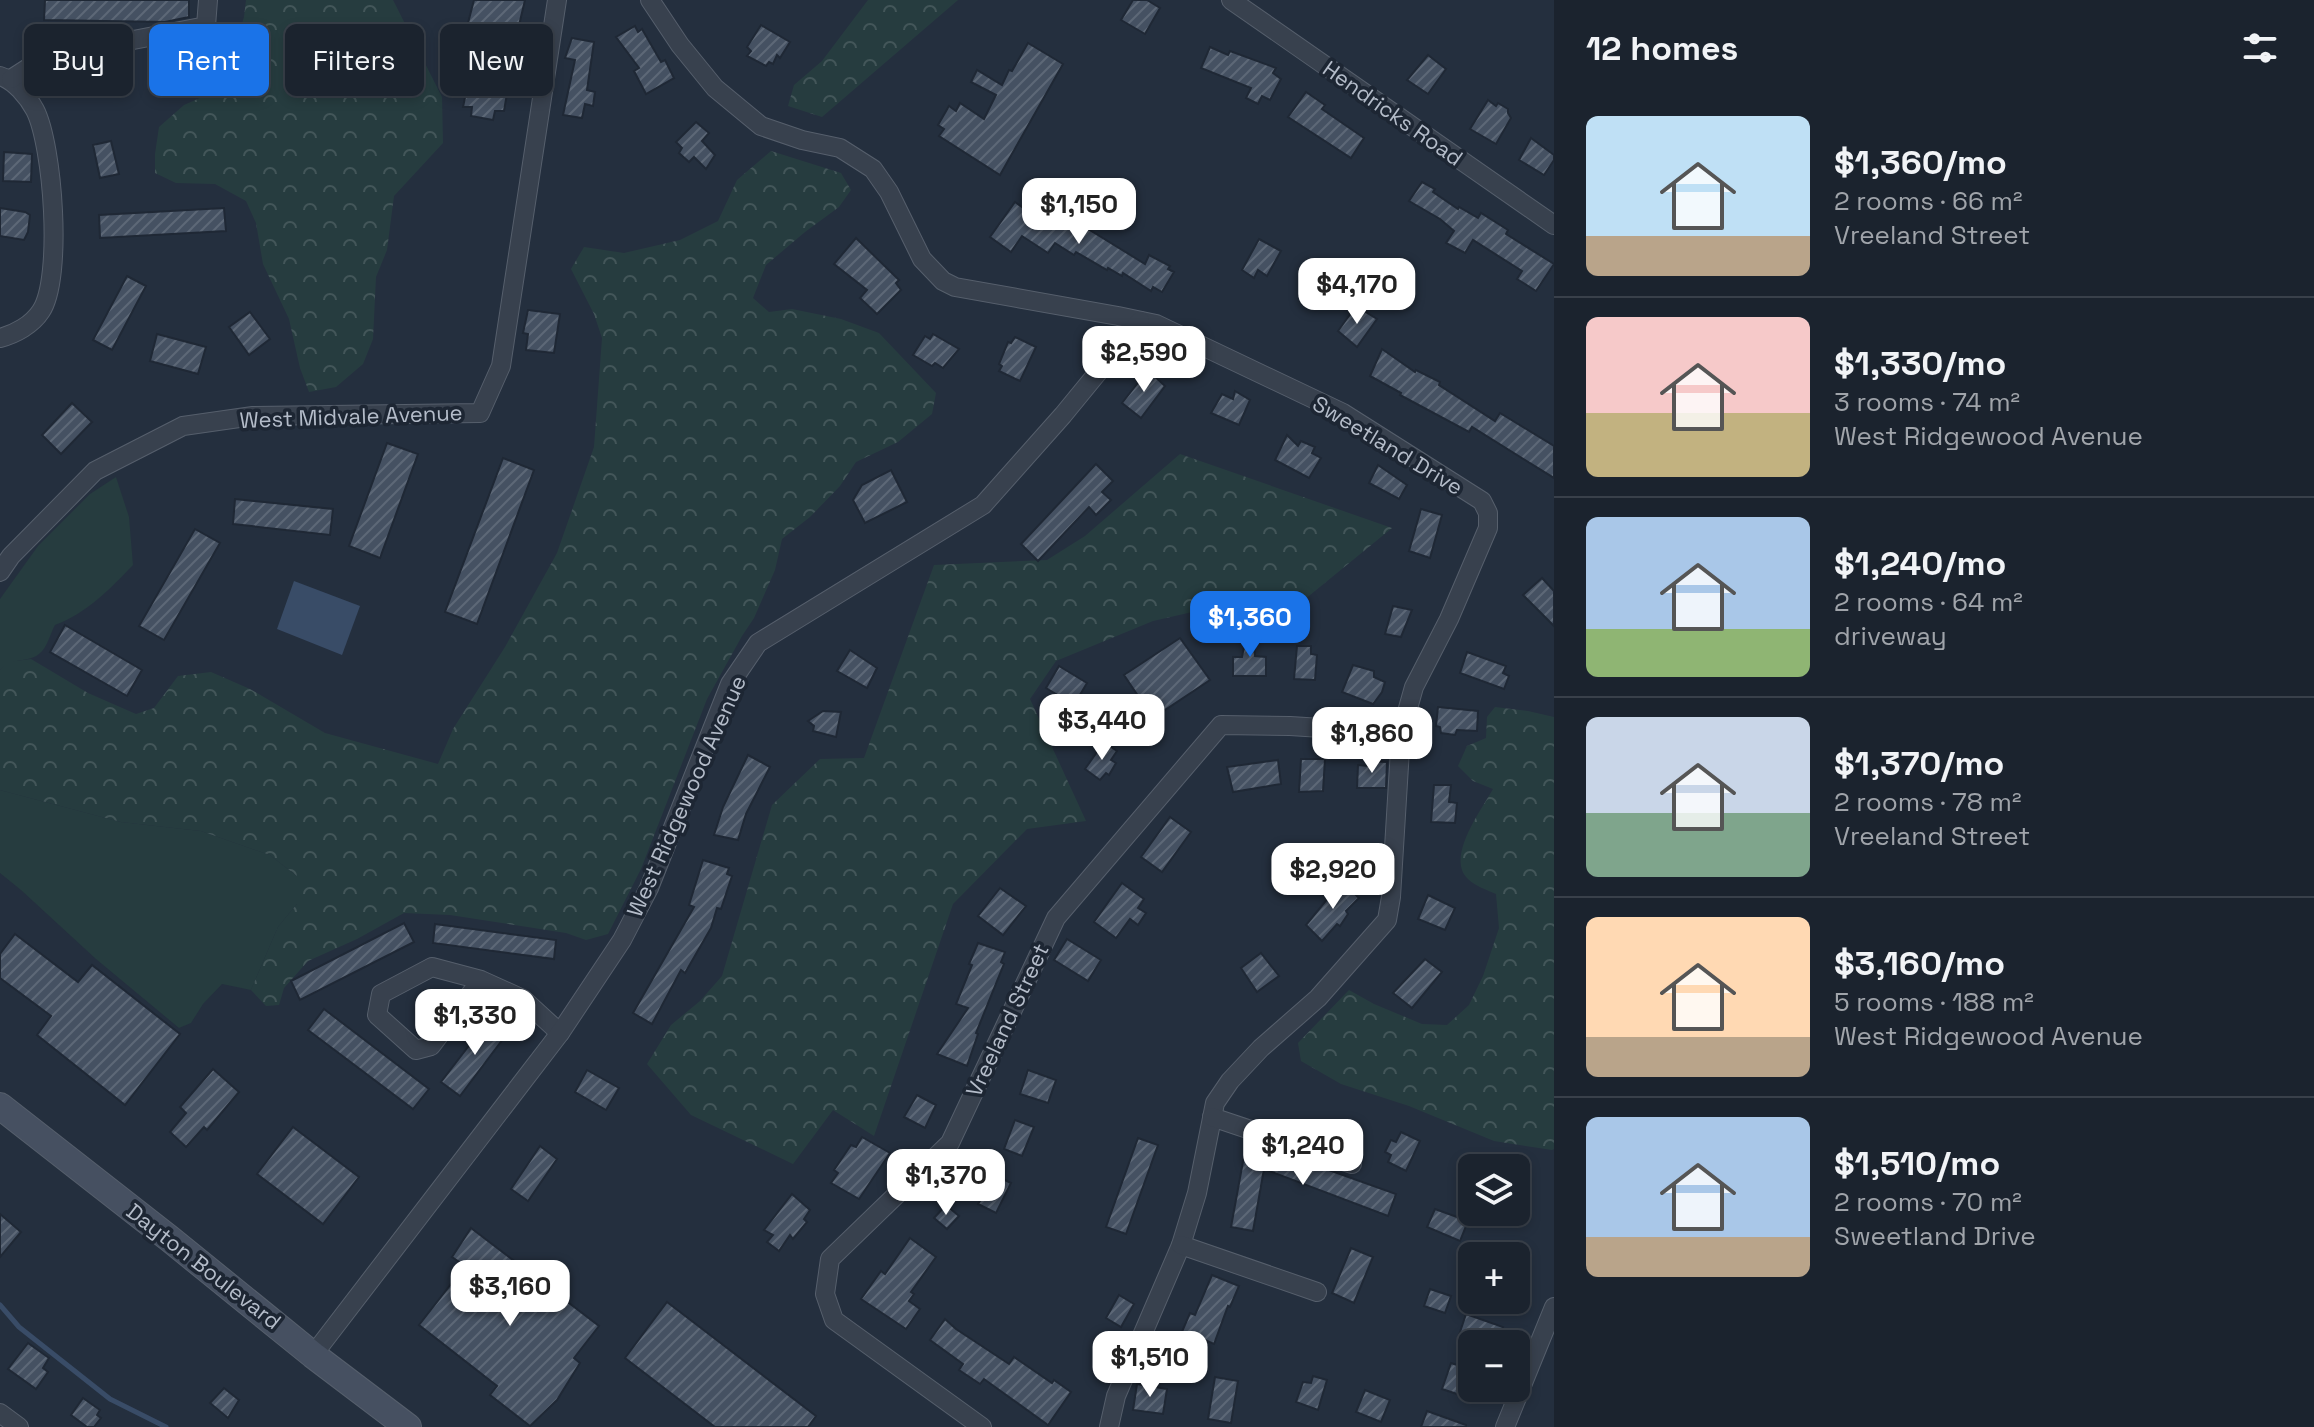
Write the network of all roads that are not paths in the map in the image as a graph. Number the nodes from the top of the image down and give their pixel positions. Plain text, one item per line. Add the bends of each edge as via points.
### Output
1 (208, 0) edge
2 (557, 0) edge
3 (650, 0) edge
4 (1231, 0) edge
5 (5, 78) edge
6 (1554, 225) edge
7 (1140, 321) junction
8 (0, 338) edge
9 (0, 572) edge
10 (1401, 733) junction
11 (481, 980) junction
12 (560, 1033) junction
13 (0, 1106) edge
14 (1212, 1117) junction
15 (1352, 1164) dead end
16 (1181, 1245) junction
17 (1317, 1292) dead end
18 (1554, 1307) edge
19 (313, 1355) junction
20 (0, 1413) edge
21 (19, 1427) edge
22 (408, 1427) edge
23 (982, 1427) edge
24 (1109, 1427) edge
25 (1505, 1427) edge

1 - 5 street via 206,26 45,57
2 - 9 street, West Midvale Avenue via 504,352 480,413 253,416 183,426 95,471
3 - 7 street, Sweetland Drive via 715,88 761,126 840,148 873,169 922,259 943,281
4 - 6 street, Hendricks Road
5 - 8 street via 34,109 46,143 53,252 41,311 24,327
7 - 10 street, Sweetland Drive via 1343,413 1482,501 1488,528 1414,687
7 - 12 street, West Ridgewood Avenue via 983,505 758,643 730,684 649,888 622,940
10 - 14 street, Sweetland Drive via 1387,920 1318,998 1230,1081
10 - 23 street, Vreeland Street via 1221,725 1056,918 950,1143 830,1259 825,1294 834,1320
11 - 11 street via 432,967 381,994 377,1015 416,1050 431,1046
11 - 12 street via 523,999
12 - 19 street, West Ridgewood Avenue
13 - 19 main road, Dayton Boulevard
14 - 15 street
14 - 16 street, Sweetland Drive
16 - 17 street
16 - 24 street, Sweetland Drive via 1116,1396
18 - 25 street
19 - 22 main road, Dayton Boulevard
20 - 21 street

